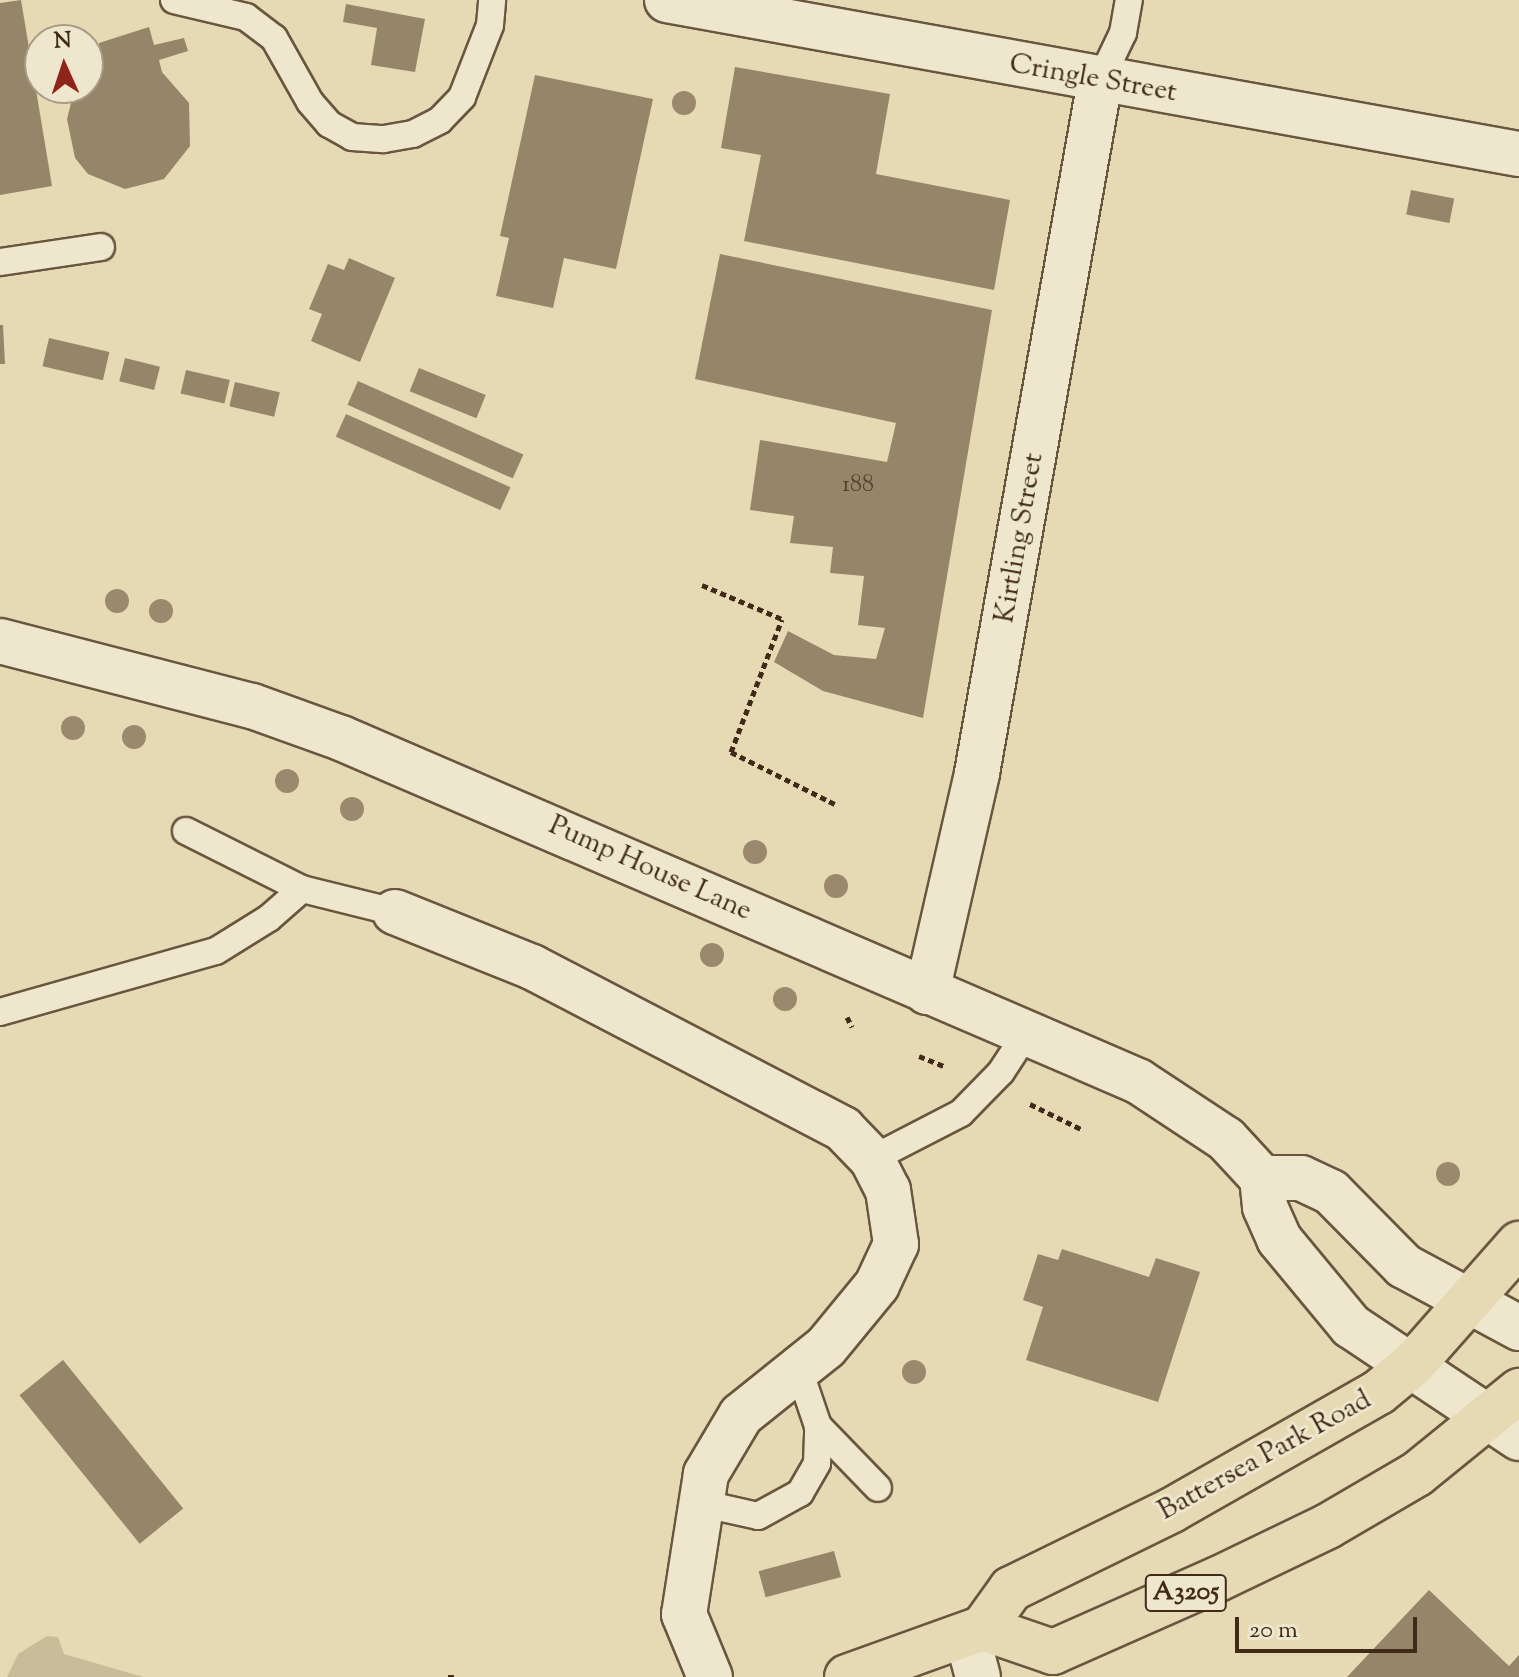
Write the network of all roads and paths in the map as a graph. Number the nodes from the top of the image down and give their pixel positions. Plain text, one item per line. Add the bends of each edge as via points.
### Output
1 (174, 0) edge
2 (492, 0) edge
3 (667, 0) edge
4 (1129, 0) edge
5 (812, 12) edge
6 (1100, 81) junction
7 (1519, 154) edge
8 (101, 247) dead end
9 (0, 262) edge
10 (702, 585) dead end
11 (0, 641) edge
12 (835, 804) dead end
13 (186, 831) dead end
14 (302, 889) junction
15 (395, 912) joint
16 (927, 992) junction
17 (0, 1012) edge
18 (847, 1017) dead end
19 (852, 1027) dead end
20 (1026, 1034) junction
21 (872, 1159) junction
22 (1262, 1178) junction
23 (1519, 1244) edge
24 (1465, 1301) junction
25 (1519, 1328) edge
26 (1414, 1363) junction
27 (798, 1367) junction
28 (1510, 1415) edge
29 (818, 1426) junction
30 (878, 1488) dead end
31 (700, 1503) junction
32 (976, 1647) edge
33 (707, 1672) edge
34 (448, 1677) edge
35 (457, 1677) edge
36 (847, 1677) edge

1 - 2 lane via 246,17 274,38 310,102 329,124 352,137 384,139 413,134 440,120 462,97 490,25
3 - 5 street, Cringle Street
4 - 6 lane via 1123,33
5 - 6 street, Cringle Street
6 - 7 street, Cringle Street
6 - 16 street, Kirtling Street via 977,773
8 - 9 lane
10 - 12 path, bridge via 782,619 731,752
11 - 16 street, Pump House Lane via 252,706 341,738
13 - 14 lane
14 - 15 lane
14 - 17 lane via 269,918 216,951
15 - 21 street via 532,967 843,1129
16 - 20 street, Pump House Lane
18 - 19 path
20 - 21 lane via 1001,1072 961,1113
20 - 22 street, Pump House Lane via 1138,1081 1174,1102 1226,1139
21 - 27 street via 896,1218 896,1244 877,1285 849,1324
22 - 24 street via 1301,1178 1331,1192 1404,1266
22 - 26 street via 1265,1207 1279,1239 1310,1279 1351,1326
23 - 24 highway, Battersea Park Road
24 - 25 street
24 - 26 highway, Battersea Park Road
26 - 28 street
26 - 32 highway, Battersea Park Road via 1379,1392 1284,1449 1011,1589
27 - 29 lane
27 - 31 street via 741,1415 706,1474
28 - 32 highway, A3205 via 1328,1526 1053,1652
29 - 30 lane
29 - 31 lane via 817,1463 800,1493 758,1516
31 - 33 street via 684,1614
32 - 36 highway
34 - 35 path

